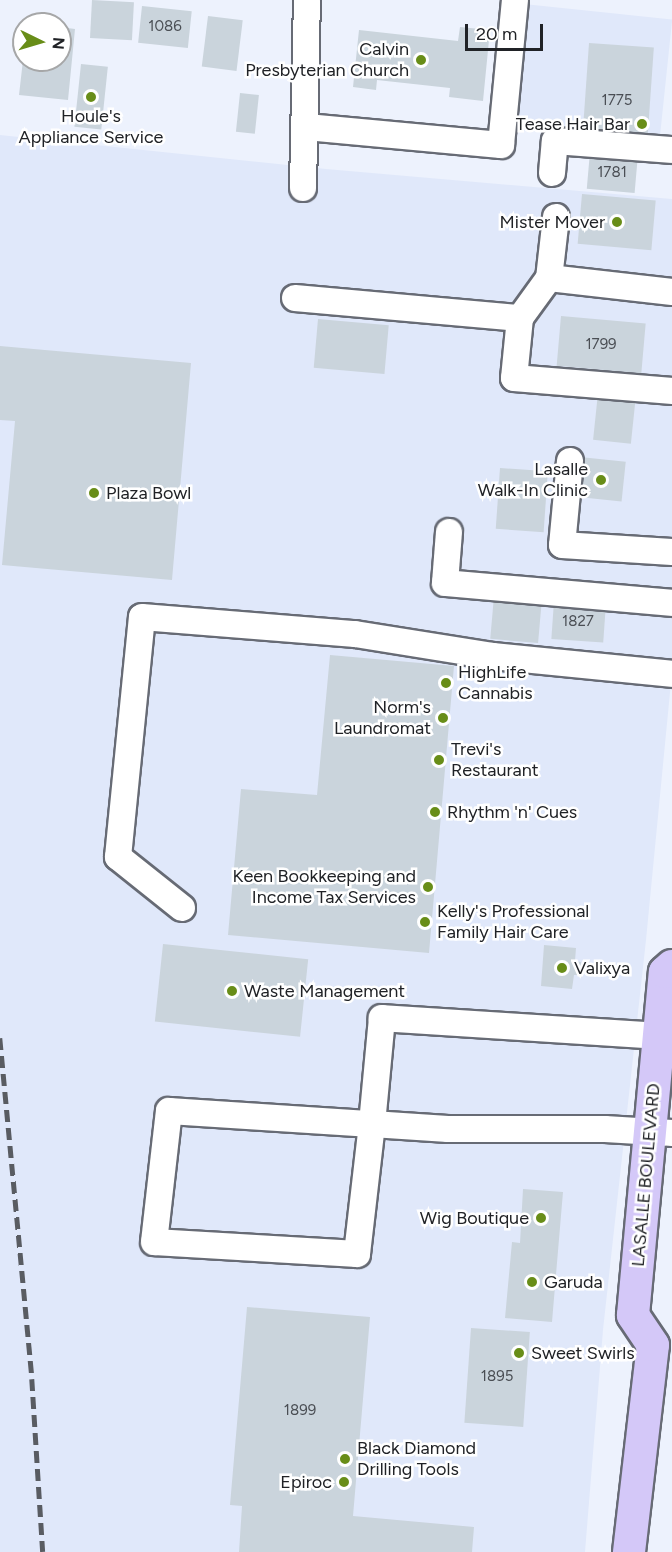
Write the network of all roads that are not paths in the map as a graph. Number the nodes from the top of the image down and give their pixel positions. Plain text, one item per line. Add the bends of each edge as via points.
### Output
1 (307, 0) edge
2 (515, 0) edge
3 (306, 127) junction
4 (672, 150) edge
5 (552, 173) dead end
6 (303, 188) dead end
7 (556, 217) dead end
8 (549, 278) junction
9 (672, 292) edge
10 (296, 298) dead end
11 (520, 318) junction
12 (672, 390) edge
13 (570, 461) dead end
14 (449, 532) dead end
15 (672, 552) edge
16 (672, 603) edge
17 (672, 674) edge
18 (182, 908) dead end
19 (672, 966) edge
20 (659, 1036) junction
21 (372, 1124) junction
22 (661, 1132) edge
23 (662, 1351) edge
24 (629, 1552) edge

1 - 3 street
2 - 3 street via 501,145
3 - 6 street
4 - 5 street via 555,141
7 - 8 street
8 - 9 street
8 - 11 street
10 - 11 street
11 - 12 street via 514,378
13 - 15 street via 562,545
14 - 16 street via 445,583
17 - 18 street via 493,656 355,634 142,617 118,856
19 - 20 main road, LASALLE BOULEVARD via 665,972
20 - 21 street via 382,1018
20 - 22 main road, LASALLE BOULEVARD
21 - 21 street via 169,1112 154,1242 357,1254
21 - 22 street
22 - 23 main road, LASALLE BOULEVARD via 633,1315
23 - 24 main road, LASALLE BOULEVARD

